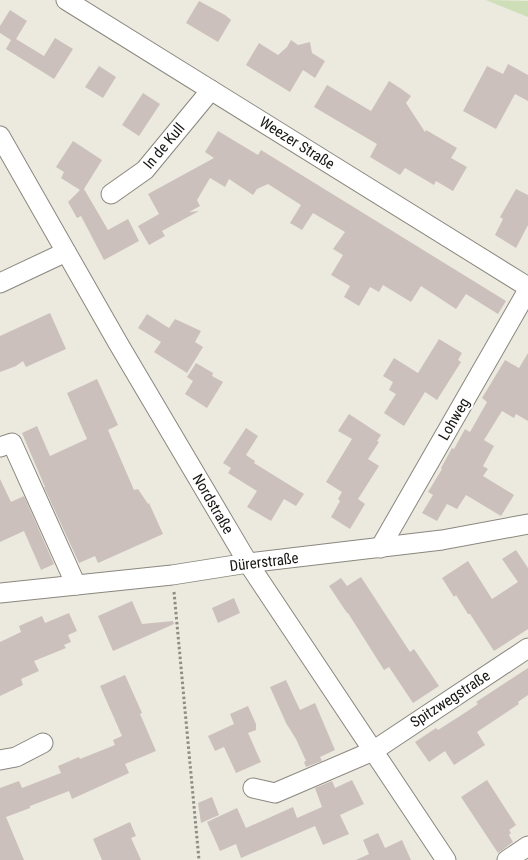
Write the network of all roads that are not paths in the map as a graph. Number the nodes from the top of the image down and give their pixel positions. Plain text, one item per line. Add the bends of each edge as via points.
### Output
1 (66, 0) edge
2 (211, 90) junction
3 (0, 136) edge
4 (111, 194) dead end
5 (66, 252) junction
6 (0, 283) edge
7 (528, 288) edge
8 (0, 447) edge
9 (525, 531) edge
10 (380, 548) junction
11 (248, 563) junction
12 (76, 585) junction
13 (0, 593) edge
14 (528, 648) edge
15 (43, 743) dead end
16 (373, 751) junction
17 (0, 760) edge
18 (253, 788) dead end
19 (528, 846) edge
20 (446, 860) edge
21 (507, 860) edge

1 - 2 street, Weezer Straße
2 - 4 street, In de Kull via 145,170
2 - 7 street, Weezer Straße
3 - 5 street, Nordstraße
5 - 6 street
5 - 11 street, Nordstraße
7 - 10 street, Lohweg
8 - 12 street via 12,442
9 - 10 street, Dürerstraße
10 - 11 street, Dürerstraße
11 - 12 street, Dürerstraße
11 - 16 street, Nordstraße
12 - 13 street, Dürerstraße
14 - 16 street, Spitzwegstraße
15 - 17 street via 16,757
16 - 18 street, Spitzwegstraße via 275,793
16 - 20 street, Nordstraße
19 - 21 street

